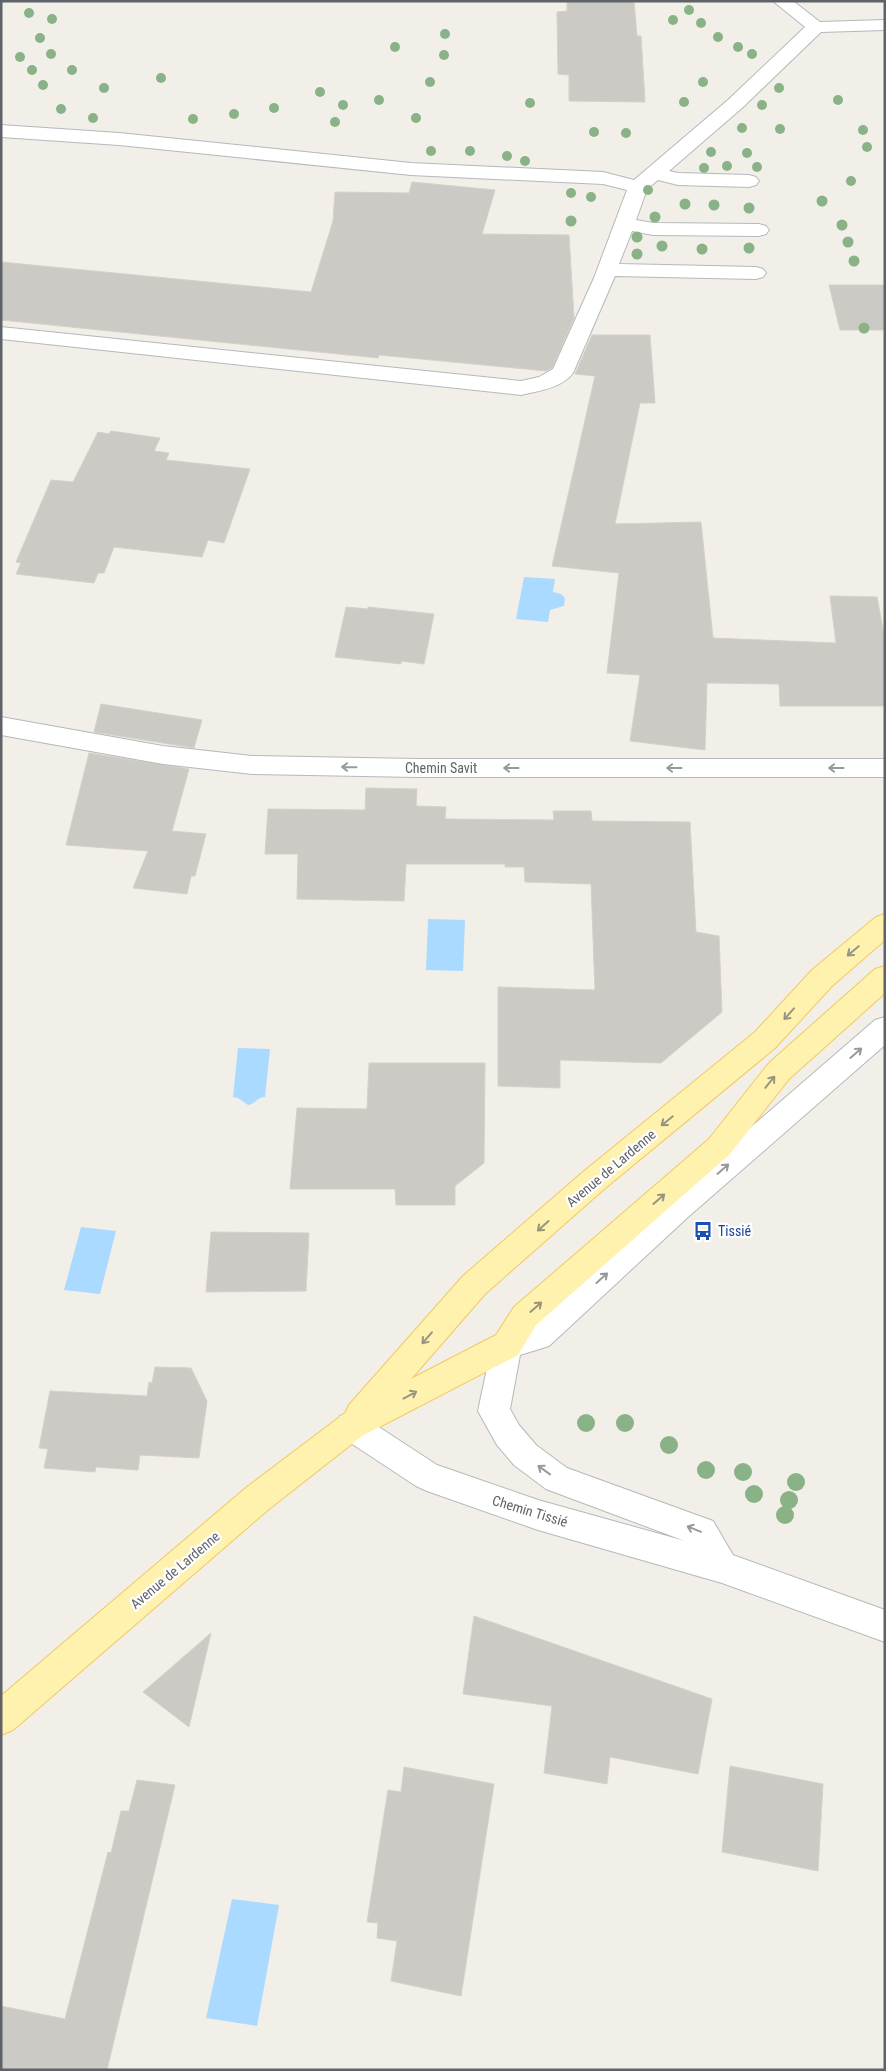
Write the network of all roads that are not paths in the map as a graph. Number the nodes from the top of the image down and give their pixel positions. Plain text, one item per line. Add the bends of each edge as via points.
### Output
1 (782, 1) edge
2 (885, 25) edge
3 (816, 27) junction
4 (1, 131) edge
5 (655, 173) junction
6 (749, 181) dead end
7 (638, 187) junction
8 (623, 222) junction
9 (759, 230) dead end
10 (607, 270) junction
11 (756, 272) dead end
12 (1, 333) edge
13 (1, 726) edge
14 (885, 768) edge
15 (885, 924) edge
16 (885, 977) edge
17 (885, 1028) edge
18 (507, 1345) junction
19 (351, 1426) junction
20 (722, 1567) junction
21 (885, 1626) edge
22 (1, 1718) edge

1 - 3 street
2 - 3 street
3 - 5 street via 735,104
4 - 7 street via 411,169 603,178
5 - 6 street via 678,179
5 - 7 street
7 - 8 street
8 - 9 street via 653,229
8 - 10 street
10 - 11 street
10 - 12 street via 562,373 546,382 521,388
14 -> 13 street, Chemin Savit via 252,765 163,755
15 -> 19 main road, Avenue de Lardenne via 822,978 765,1040 593,1181 474,1285
18 -> 16 main road via 525,1316 718,1147 779,1071
18 -> 17 street, Avenue de Lardenne via 538,1336 678,1208
19 -> 18 main road, Avenue de Lardenne
20 -> 18 street via 702,1532 557,1479 525,1456 494,1411
19 - 20 street, Chemin Tissié via 427,1476 538,1515
19 - 22 main road, Avenue de Lardenne via 258,1498
20 - 21 street, Chemin Tissié

